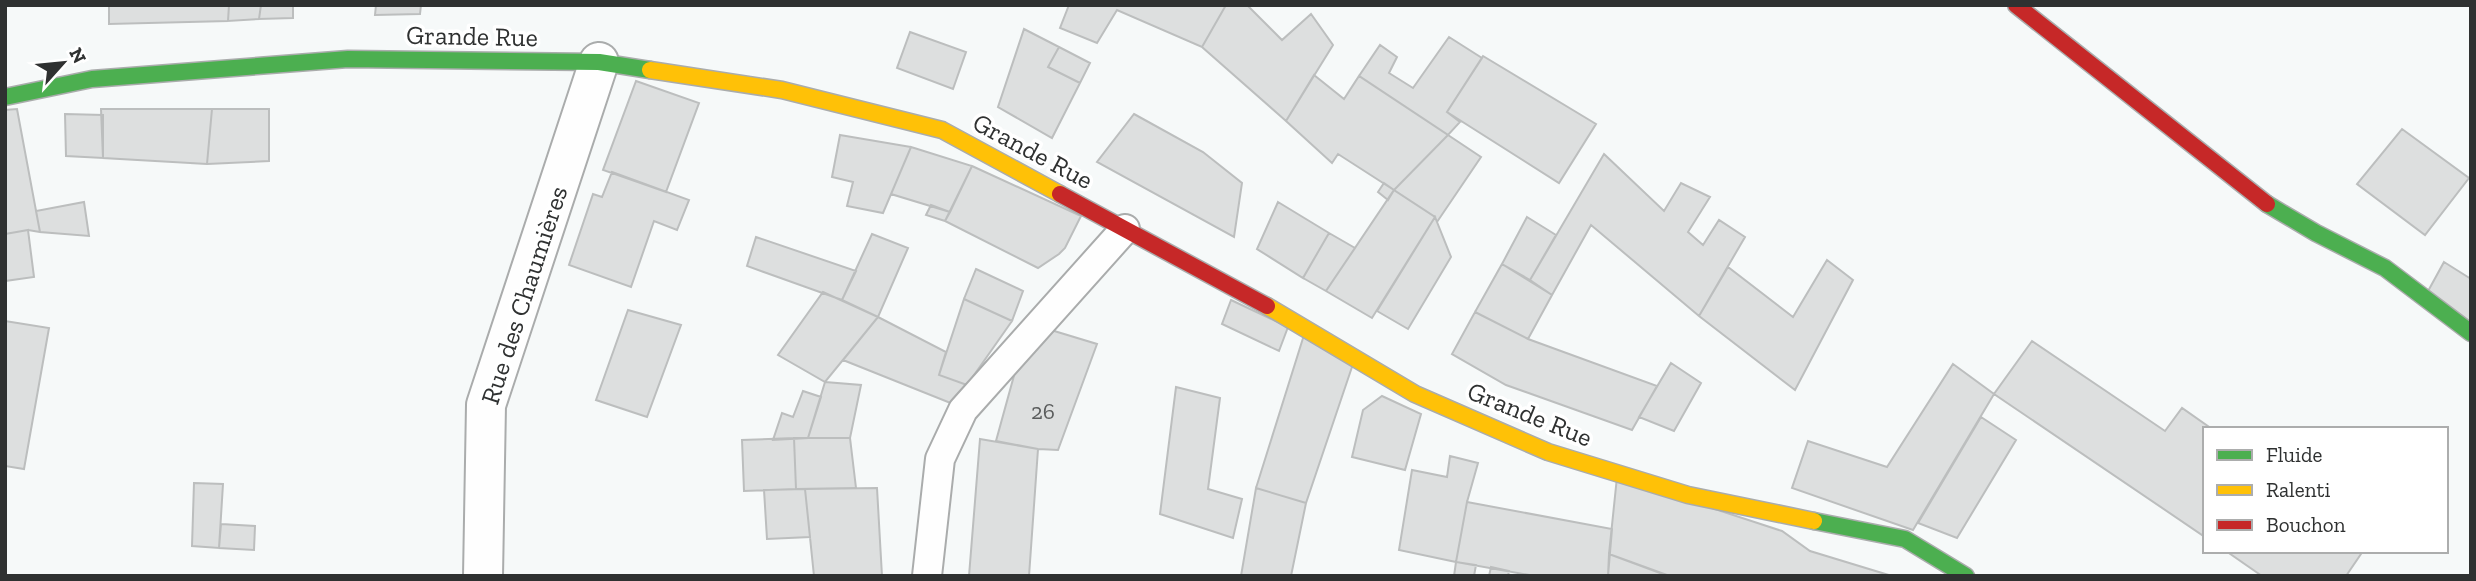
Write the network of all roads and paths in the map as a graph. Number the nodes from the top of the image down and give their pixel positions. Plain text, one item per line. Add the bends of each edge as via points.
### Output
1 (2016, 5) edge
2 (599, 62) junction
3 (5, 97) edge
4 (1125, 229) junction
5 (2471, 333) edge
6 (483, 576) edge
7 (927, 576) edge
8 (1966, 576) edge

1 - 5 street via 2259,199 2385,268
2 - 3 street, Grande Rue via 348,60 92,79
2 - 4 street, Grande Rue via 782,90 942,130
2 - 6 street, Rue des Chaumières via 486,405
4 - 7 lane via 964,410 940,459
4 - 8 street, Grande Rue via 1415,394 1548,452 1688,495 1905,539

